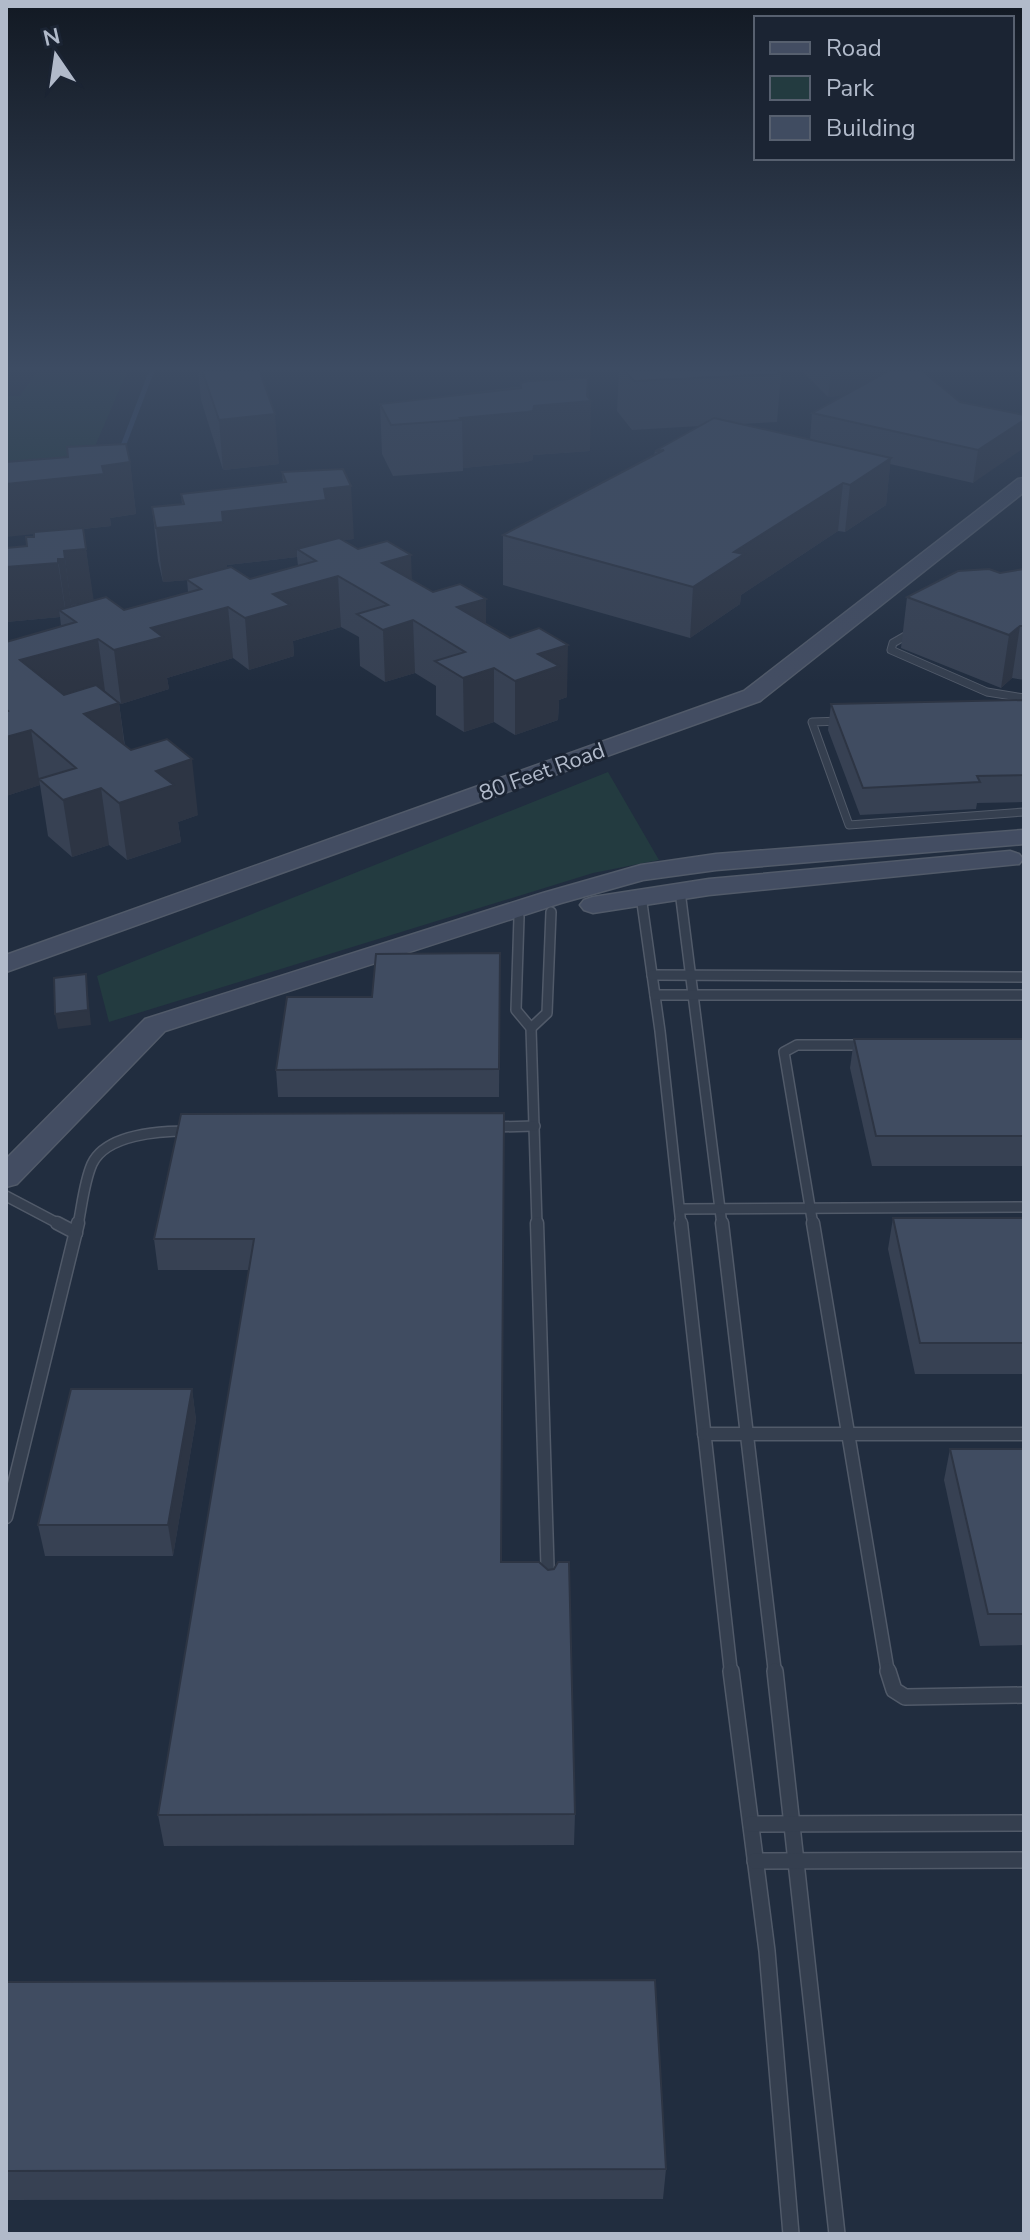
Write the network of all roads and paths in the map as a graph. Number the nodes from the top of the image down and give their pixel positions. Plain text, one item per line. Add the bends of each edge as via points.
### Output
1 (1024, 483) edge
2 (1024, 504) edge
3 (928, 625) edge
4 (1024, 698) edge
5 (857, 721) edge
6 (1024, 812) edge
7 (1024, 837) edge
8 (1024, 858) edge
9 (680, 891) junction
10 (641, 896) junction
11 (551, 912) junction
12 (512, 916) junction
13 (6, 964) edge
14 (652, 975) junction
15 (690, 976) junction
16 (1024, 977) edge
17 (6, 985) edge
18 (655, 995) junction
19 (1024, 995) edge
20 (693, 996) junction
21 (531, 1028) junction
22 (873, 1045) edge
23 (535, 1126) junction
24 (487, 1127) edge
25 (201, 1131) edge
26 (6, 1177) edge
27 (6, 1196) edge
28 (809, 1207) junction
29 (1024, 1207) edge
30 (681, 1209) junction
31 (721, 1210) junction
32 (76, 1233) junction
33 (704, 1434) junction
34 (1024, 1434) edge
35 (749, 1435) junction
36 (849, 1435) junction
37 (6, 1517) edge
38 (548, 1593) edge
39 (1024, 1695) edge
40 (791, 1822) junction
41 (1024, 1823) edge
42 (751, 1824) junction
43 (797, 1859) junction
44 (1024, 1860) edge
45 (755, 1861) junction
46 (791, 2234) edge
47 (837, 2234) edge

1 - 13 street, 80 Feet Road via 752,696
2 - 17 street, 80 Feet Road via 774,705
3 - 4 lane via 893,643 891,650 987,692
5 - 6 lane via 812,722 849,825
7 - 12 street via 641,873
8 - 9 street
9 - 10 street
9 - 15 lane
10 - 11 street
10 - 14 lane
11 - 12 street
11 - 21 lane via 547,1013
12 - 21 lane via 516,1010
12 - 26 street via 155,1025
14 - 15 lane
14 - 18 lane
15 - 16 lane
15 - 20 lane
18 - 20 lane
18 - 30 lane
19 - 20 lane
20 - 31 lane
21 - 23 lane
22 - 28 lane via 797,1045 784,1052
23 - 24 lane
23 - 38 lane
25 - 32 lane via 153,1131 114,1142 93,1162
27 - 32 lane
28 - 29 lane
28 - 31 lane
28 - 36 lane
30 - 31 lane
30 - 33 lane
31 - 35 lane
32 - 37 lane
33 - 35 lane
33 - 42 lane
34 - 36 lane
35 - 36 lane
35 - 40 lane
36 - 39 lane via 894,1690 905,1697
40 - 41 lane
40 - 42 lane
40 - 43 lane
42 - 45 lane
43 - 44 lane
43 - 45 lane
43 - 47 lane
45 - 46 lane

